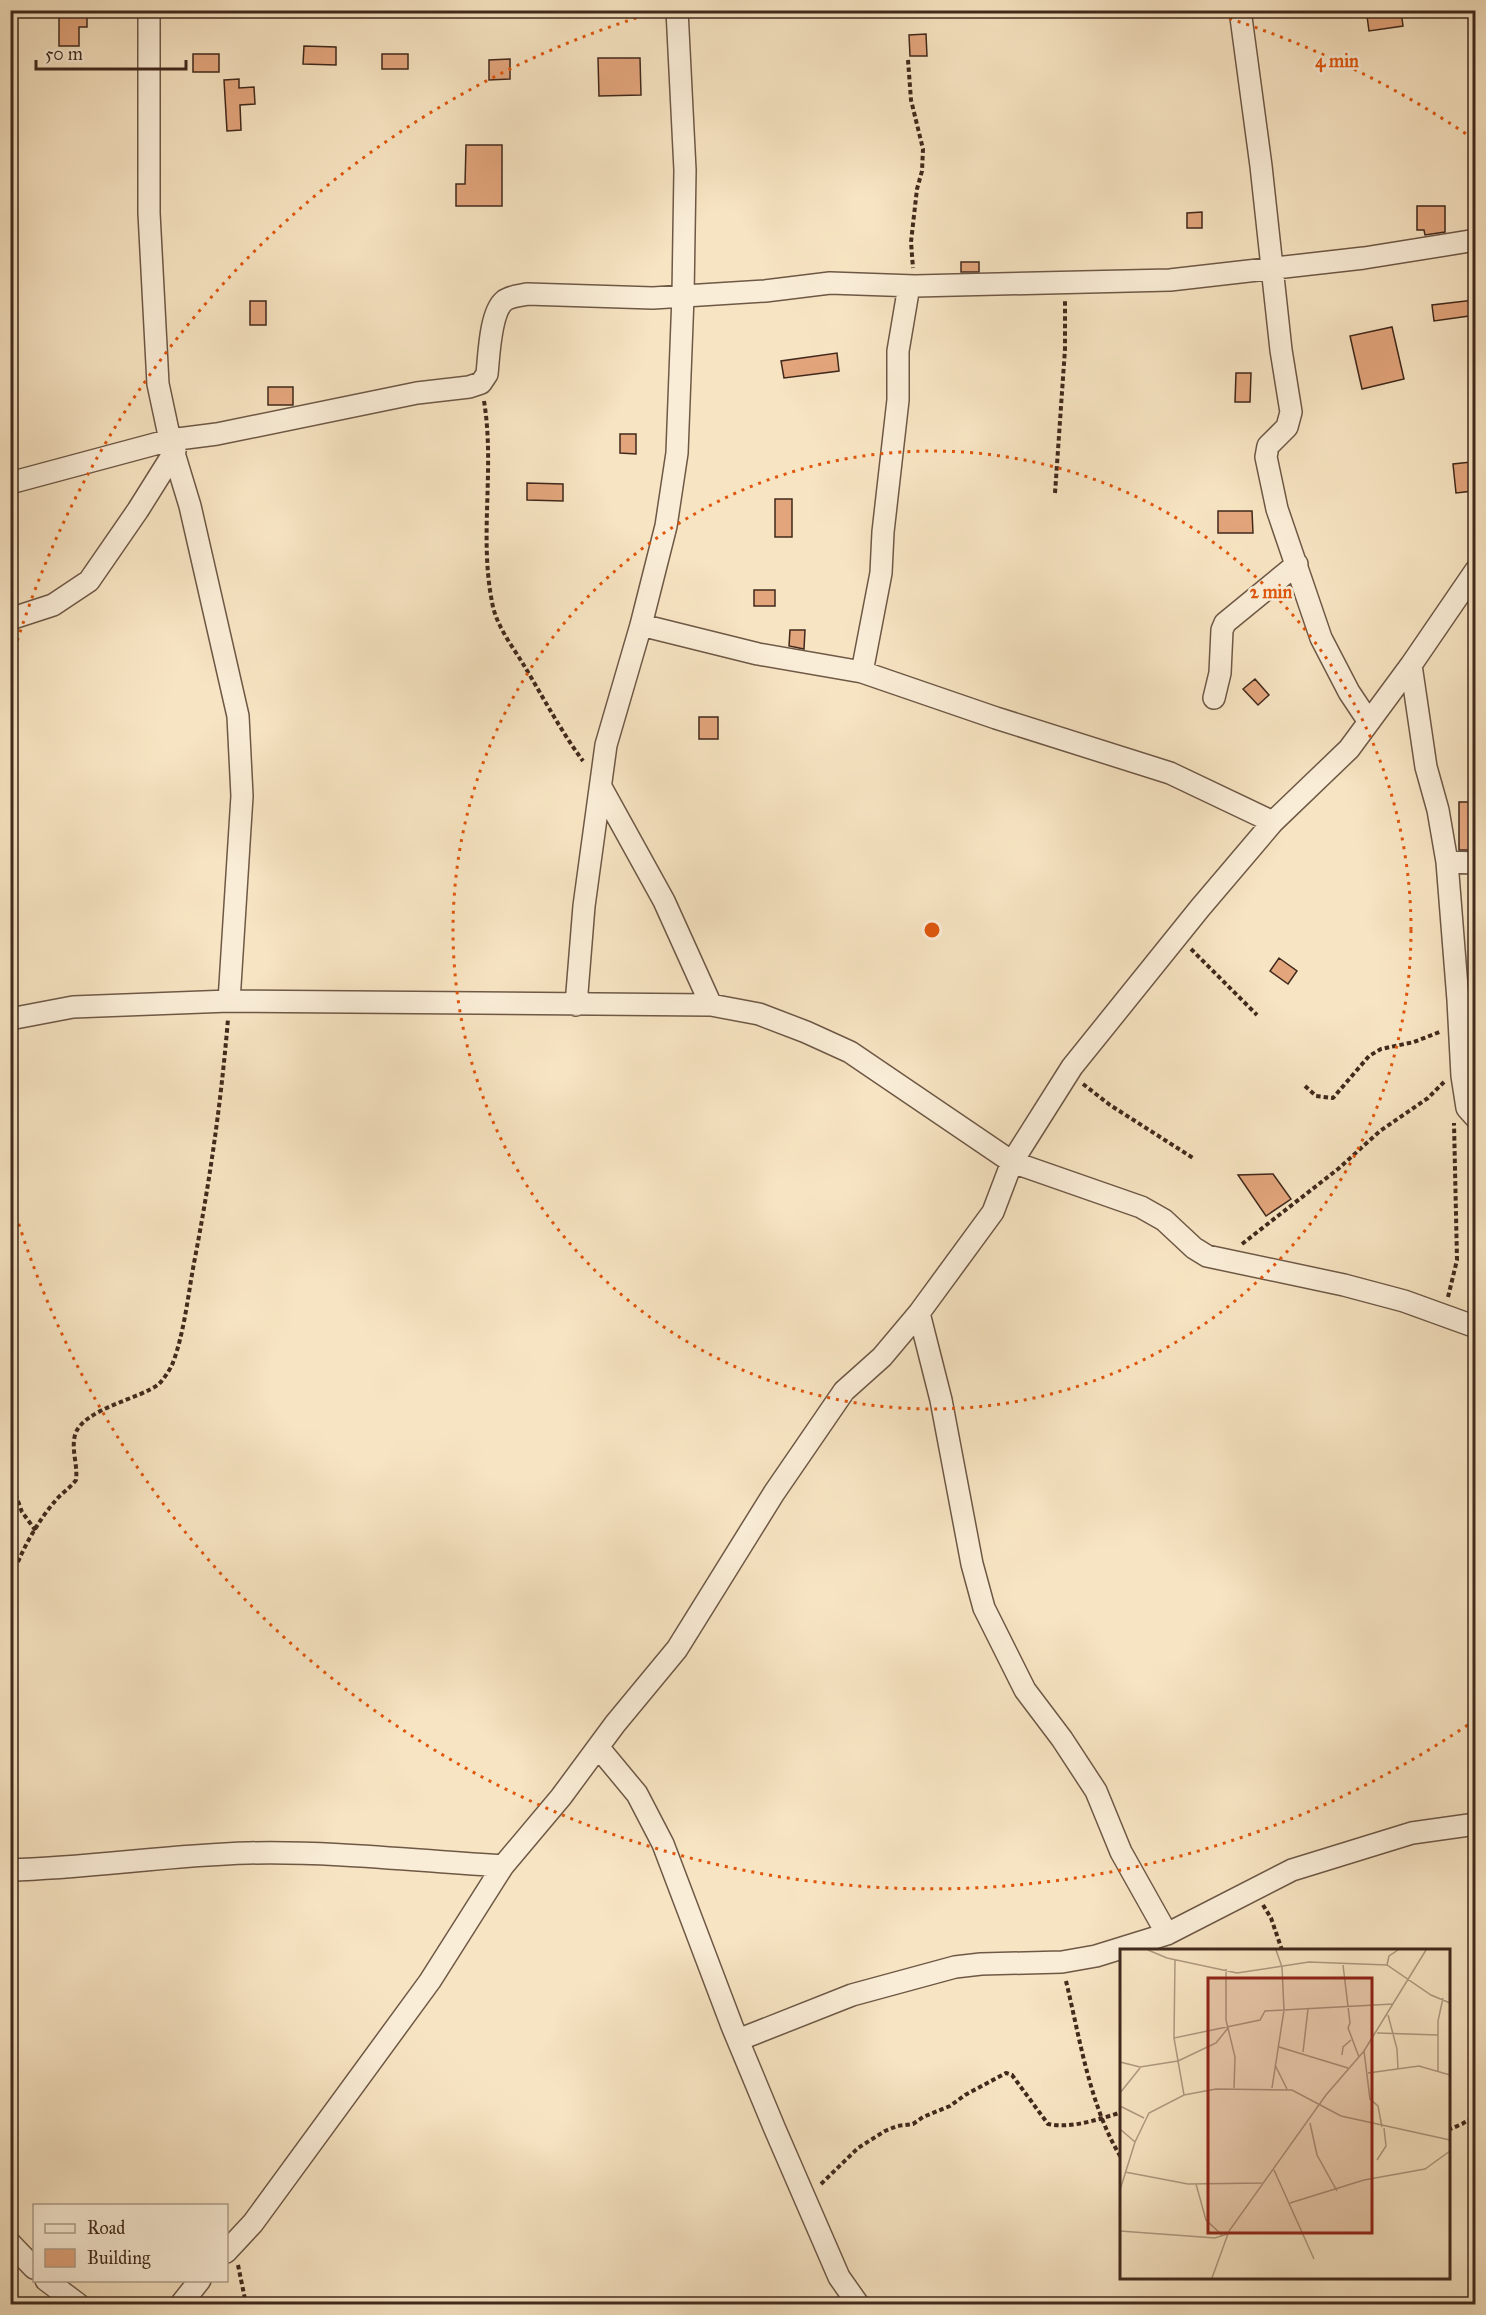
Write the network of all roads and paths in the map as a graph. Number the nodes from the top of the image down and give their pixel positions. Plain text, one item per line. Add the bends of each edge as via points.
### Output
1 (149, 10) edge
2 (677, 10) edge
3 (1240, 10) edge
4 (1473, 10) edge
5 (1476, 55) edge
6 (908, 60) dead end
7 (1476, 240) edge
8 (1272, 267) junction
9 (1067, 282) junction
10 (912, 286) junction
11 (683, 296) junction
12 (481, 382) junction
13 (172, 446) junction
14 (10, 483) edge
15 (1055, 493) dead end
16 (1297, 564) junction
17 (1476, 570) edge
18 (10, 619) edge
19 (641, 625) junction
20 (1411, 665) junction
21 (862, 672) junction
22 (1214, 698) dead end
23 (1370, 722) junction
24 (601, 787) junction
25 (1273, 822) junction
26 (1448, 862) junction
27 (1476, 863) edge
28 (1177, 936) junction
29 (229, 1000) junction
30 (576, 1005) junction
31 (711, 1005) junction
32 (1257, 1015) dead end
33 (10, 1019) edge
34 (1460, 1024) junction
35 (1461, 1065) junction
36 (1068, 1073) junction
37 (1305, 1086) dead end
38 (1470, 1110) edge
39 (1193, 1158) dead end
40 (1012, 1162) junction
41 (1222, 1259) junction
42 (919, 1313) junction
43 (1447, 1316) junction
44 (1476, 1328) edge
45 (10, 1439) edge
46 (10, 1473) edge
47 (10, 1480) edge
48 (36, 1531) junction
49 (10, 1583) edge
50 (598, 1747) junction
51 (1476, 1824) edge
52 (503, 1866) junction
53 (10, 1870) edge
54 (1252, 1890) junction
55 (1167, 1934) junction
56 (1282, 1949) edge
57 (1062, 1962) junction
58 (738, 2040) junction
59 (1120, 2113) edge
60 (1476, 2115) edge
61 (1102, 2118) junction
62 (1450, 2130) edge
63 (1120, 2156) edge
64 (806, 2199) junction
65 (10, 2243) edge
66 (230, 2248) edge
67 (33, 2267) edge
68 (49, 2282) edge
69 (198, 2282) edge
70 (78, 2304) edge
71 (181, 2304) edge
72 (246, 2304) edge
73 (858, 2304) edge

1 - 13 street via 149,213 158,384
2 - 11 street via 685,170
3 - 8 street
4 - 5 path
6 - 10 path via 911,100 923,149 911,242
7 - 8 street via 1365,258
8 - 9 street via 1170,279
8 - 16 street via 1291,412 1287,427 1268,446 1266,457 1277,509
9 - 10 street
9 - 15 path
10 - 11 street via 830,283
10 - 21 street via 898,351 898,400 881,573
11 - 12 street via 511,297 496,313 487,374
11 - 19 street via 676,453 666,526
12 - 13 street
12 - 24 path via 487,418 486,522 492,604 508,641
13 - 14 street
13 - 18 street via 138,510 89,581 53,605
13 - 29 street via 190,506 238,716 242,796
16 - 22 street via 1225,623
16 - 23 street via 1333,664
17 - 20 street
19 - 21 street via 758,654
19 - 24 street via 606,745
20 - 23 street
20 - 26 street via 1426,767
21 - 25 street via 1170,773
23 - 25 street via 1349,749
24 - 30 street via 584,906
24 - 31 street via 664,901
25 - 28 street
26 - 27 street
26 - 34 street
28 - 32 path
28 - 36 street
29 - 30 street
29 - 33 street via 73,1007
29 - 48 path via 212,1169 171,1366 160,1384 83,1423 75,1433 73,1448 76,1480 56,1500
30 - 31 street
31 - 40 street via 759,1014 850,1052
34 - 35 street
34 - 37 path via 1414,1042 1381,1049 1332,1098 1316,1096
35 - 38 street
35 - 41 path via 1428,1098 1380,1131 1338,1169
36 - 39 path
36 - 40 street
38 - 43 path via 1456,1115 1453,1127 1457,1260
40 - 41 street via 1141,1207 1164,1220 1194,1248
40 - 42 street via 993,1212
41 - 43 street via 1404,1301
42 - 50 street via 882,1357 844,1391 774,1493 676,1649
42 - 55 street via 984,1608 1025,1690 1096,1791 1121,1852
43 - 44 street
45 - 46 path
47 - 48 path via 22,1512
48 - 49 path via 17,1562
50 - 52 street
50 - 58 street via 637,1794 663,1844
51 - 54 street via 1412,1833 1292,1870
52 - 53 street via 251,1853
52 - 66 street via 430,1981 253,2223
54 - 55 street
54 - 56 path via 1271,1918
55 - 57 street
57 - 58 street via 955,1967 852,1995
57 - 61 path
58 - 64 street
59 - 61 path
60 - 62 path
61 - 63 path
61 - 64 path via 1062,2126 1048,2124 1012,2075 1006,2073 950,2106 913,2124 897,2126 858,2148
64 - 73 street via 839,2277
65 - 67 street
66 - 72 path
68 - 70 street
69 - 71 street

